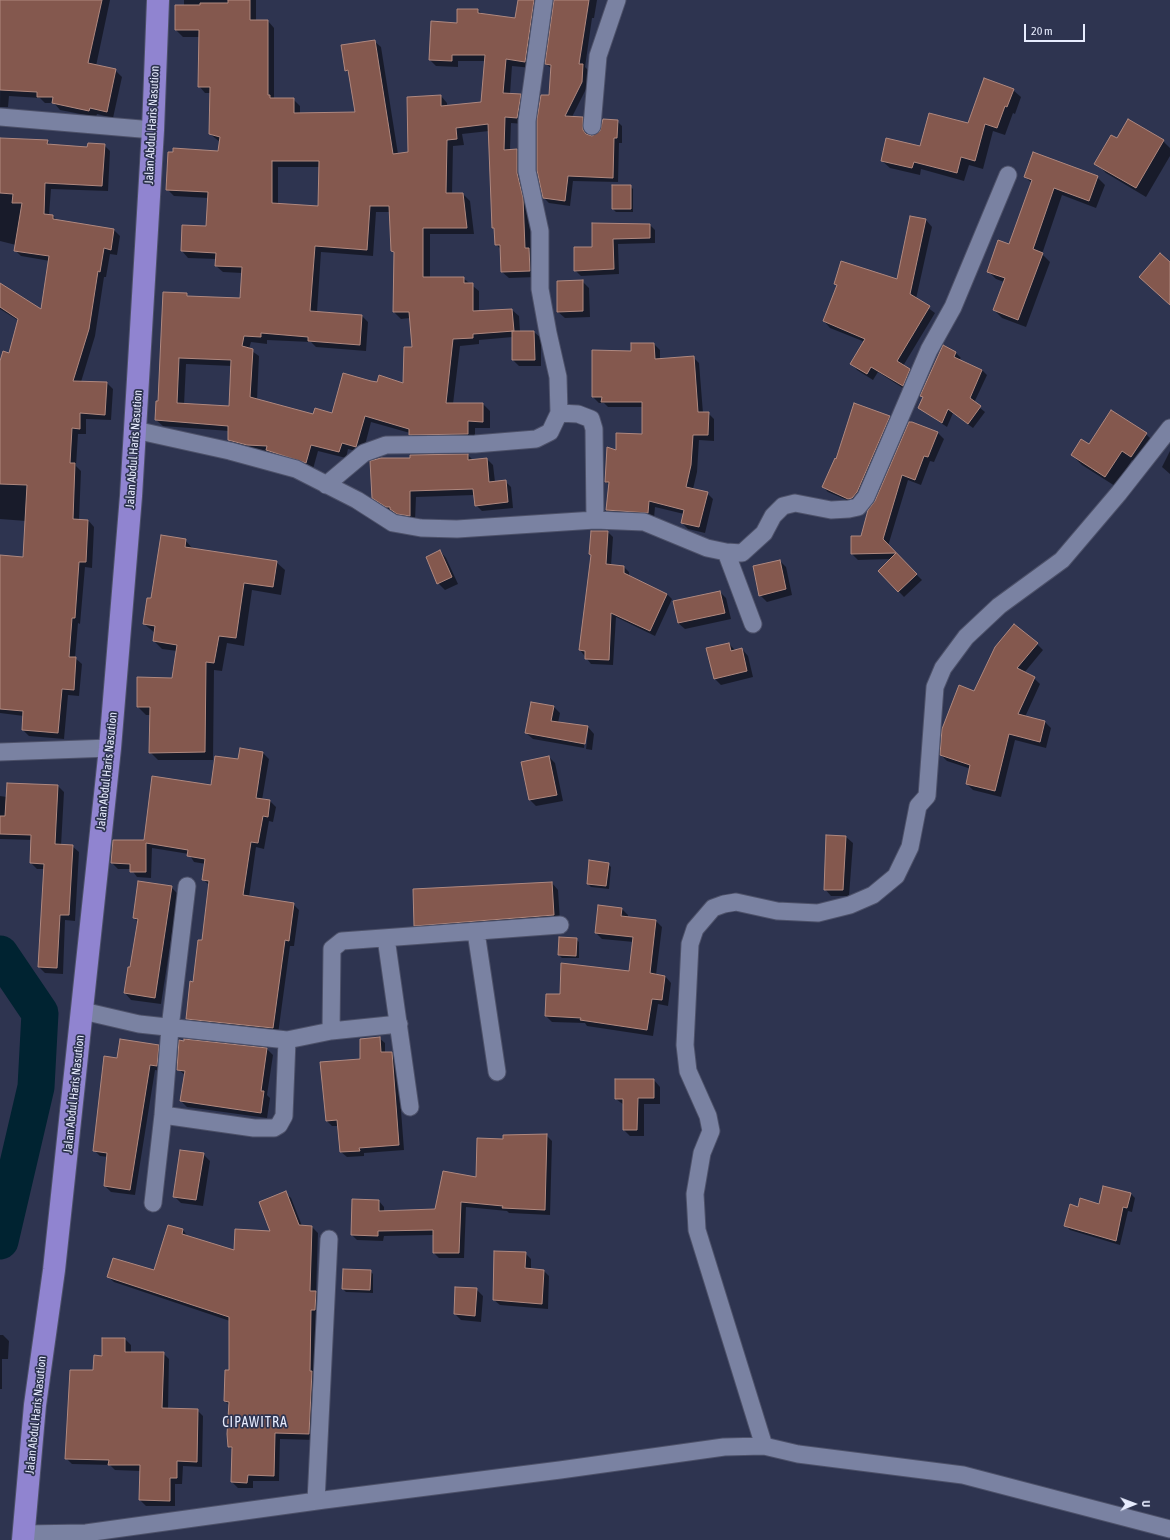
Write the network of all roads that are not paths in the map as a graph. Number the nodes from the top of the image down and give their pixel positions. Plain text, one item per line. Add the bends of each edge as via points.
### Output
1 (158, 0) edge
2 (544, 0) edge
3 (617, 0) edge
4 (0, 117) edge
5 (592, 126) dead end
6 (153, 130) junction
7 (1008, 176) dead end
8 (559, 413) junction
9 (1170, 428) edge
10 (135, 430) junction
11 (326, 485) junction
12 (595, 520) junction
13 (726, 552) junction
14 (753, 624) dead end
15 (110, 748) junction
16 (0, 752) edge
17 (187, 886) dead end
18 (560, 925) dead end
19 (476, 932) junction
20 (386, 938) junction
21 (83, 1011) junction
22 (398, 1024) junction
23 (170, 1028) junction
24 (331, 1031) junction
25 (287, 1040) junction
26 (497, 1072) dead end
27 (410, 1107) dead end
28 (164, 1115) junction
29 (153, 1202) dead end
30 (329, 1239) dead end
31 (764, 1446) junction
32 (316, 1501) junction
33 (1170, 1529) edge
34 (23, 1537) edge

1 - 6 main road, Jalan Abdul Haris Nasution
2 - 8 street via 527,121 527,171 540,231 540,289 558,377
3 - 5 street via 598,56
4 - 6 street
6 - 10 main road, Jalan Abdul Haris Nasution
7 - 13 street via 953,307 929,350 866,497 858,507 849,509 831,510 795,503 783,506 773,516 764,533 742,553
8 - 11 street via 550,432 536,438 475,444 386,445 364,453
8 - 12 street via 578,414 591,419 594,429
9 - 31 street via 1062,560 999,606 966,636 943,668 935,687 927,796 918,806 910,847 896,876 873,895 818,914 777,911 736,902 713,908 695,929 690,944 685,1045 688,1071 708,1116 711,1131 702,1153 695,1194 697,1230
10 - 11 street via 296,469
10 - 15 main road, Jalan Abdul Haris Nasution
11 - 12 street via 357,500 393,523 421,528 457,529
12 - 13 street via 644,522 707,548
13 - 14 street
15 - 16 street
15 - 21 main road, Jalan Abdul Haris Nasution
17 - 23 street
18 - 19 street
19 - 20 street
19 - 26 street
20 - 22 street
20 - 24 street via 342,941 332,949
21 - 23 street via 139,1024
21 - 34 main road, Jalan Abdul Haris Nasution via 54,1270 35,1405
22 - 24 street
22 - 27 street
23 - 25 street
23 - 28 street
24 - 25 street
25 - 28 street via 284,1116 279,1125 274,1128 254,1128
28 - 29 street
30 - 32 street
31 - 32 street via 724,1447
31 - 33 street via 798,1454 963,1475
32 - 34 street via 86,1533

